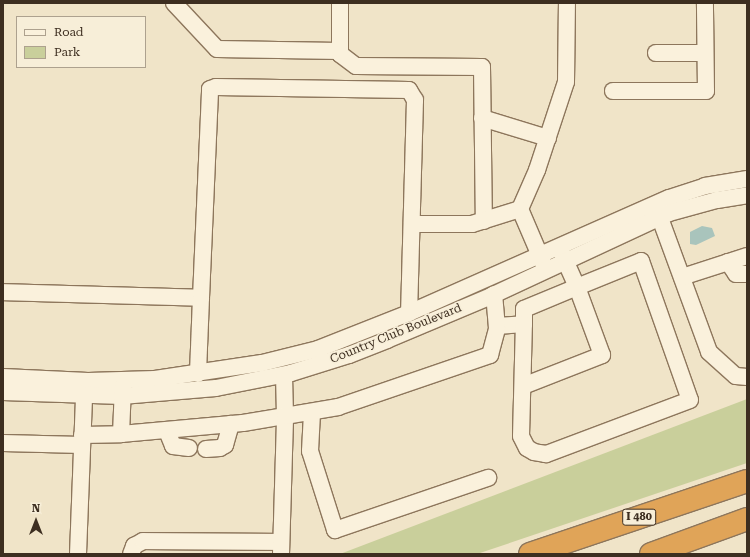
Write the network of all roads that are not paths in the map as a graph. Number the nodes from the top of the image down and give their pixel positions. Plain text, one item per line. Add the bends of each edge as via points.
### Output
1 (174, 3) edge
2 (340, 3) edge
3 (567, 3) edge
4 (705, 3) edge
5 (340, 51) junction
6 (656, 53) dead end
7 (705, 53) junction
8 (613, 91) dead end
9 (482, 118) junction
10 (548, 138) junction
11 (747, 179) edge
12 (747, 195) edge
13 (520, 209) junction
14 (658, 210) junction
15 (484, 221) junction
16 (412, 224) junction
17 (558, 246) junction
18 (540, 255) junction
19 (747, 256) edge
20 (565, 261) junction
21 (728, 262) junction
22 (547, 270) junction
23 (747, 274) edge
24 (682, 277) junction
25 (577, 287) junction
26 (3, 292) edge
27 (494, 294) junction
28 (201, 298) junction
29 (409, 313) junction
30 (524, 324) junction
31 (497, 326) junction
32 (198, 374) junction
33 (284, 374) junction
34 (747, 377) edge
35 (3, 378) edge
36 (523, 386) junction
37 (122, 388) junction
38 (3, 392) edge
39 (84, 395) junction
40 (312, 413) junction
41 (285, 416) junction
42 (231, 424) junction
43 (167, 431) junction
44 (121, 434) junction
45 (82, 440) junction
46 (3, 443) edge
47 (189, 448) dead end
48 (206, 449) dead end
49 (488, 478) dead end
50 (747, 481) edge
51 (747, 519) edge
52 (281, 548) edge
53 (78, 554) edge
54 (131, 554) edge
55 (530, 554) edge
56 (651, 554) edge

1 - 5 street via 217,49
2 - 5 street
3 - 10 street via 566,82
4 - 7 street
5 - 9 street via 348,61 361,67 482,67
6 - 7 street
7 - 8 street via 706,90
9 - 10 street
9 - 15 street
10 - 13 street
11 - 14 street, Country Club Boulevard via 705,186
12 - 14 street, Country Club Boulevard
13 - 15 street
13 - 18 street
14 - 17 street, Country Club Boulevard
14 - 20 street, Country Club Boulevard
14 - 24 street
15 - 16 street via 448,225
16 - 28 street via 416,100 409,90 216,87 210,89
16 - 29 street
17 - 18 street, Country Club Boulevard
17 - 20 street
18 - 22 street
18 - 29 street, Country Club Boulevard
19 - 21 street
20 - 22 street, Country Club Boulevard
20 - 25 street
21 - 23 street via 736,274
21 - 24 street
22 - 27 street, Country Club Boulevard
24 - 34 street via 709,352 736,376
25 - 30 street via 524,309
25 - 36 street via 602,355
25 - 36 street via 641,261 690,400 546,454 540,454 527,448 521,436
26 - 28 street
27 - 31 street
27 - 33 street, Country Club Boulevard via 349,355
28 - 32 street
29 - 32 street, Country Club Boulevard via 318,349 262,363
30 - 31 street
30 - 36 street
31 - 40 street via 490,355 338,407
32 - 37 street, Country Club Boulevard
33 - 37 street, Country Club Boulevard via 216,388
33 - 41 street
35 - 37 street, Country Club Boulevard
37 - 39 street, Country Club Boulevard
37 - 44 street
38 - 39 street, Country Club Boulevard
39 - 45 street
40 - 41 street
40 - 49 street via 310,451 335,530
41 - 42 street
41 - 52 street
42 - 43 street
42 - 48 street via 225,445
43 - 44 street
43 - 47 street via 173,446
44 - 45 street
45 - 46 street
45 - 53 street
50 - 55 highway, I 480
51 - 56 highway
52 - 54 street via 143,541 134,546

